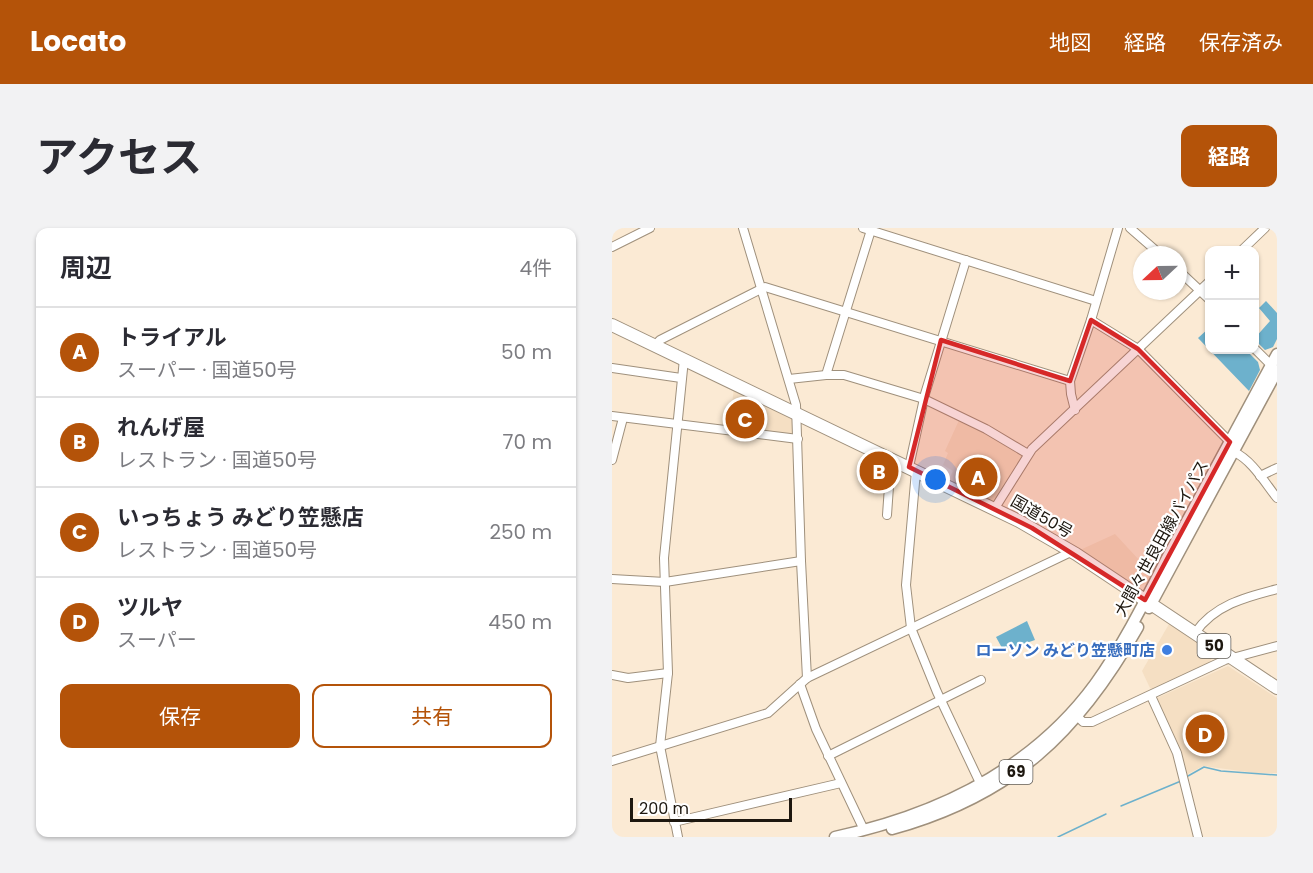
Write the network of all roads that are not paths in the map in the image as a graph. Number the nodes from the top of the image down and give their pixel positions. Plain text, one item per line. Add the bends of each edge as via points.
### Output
1 (650, 228) edge
2 (743, 228) edge
3 (1118, 228) edge
4 (1130, 228) edge
5 (1265, 228) edge
6 (867, 229) edge
7 (1151, 246) edge
8 (1246, 246) edge
9 (612, 247) edge
10 (966, 260) junction
11 (1187, 278) edge
12 (1205, 285) edge
13 (762, 288) junction
14 (1200, 290) junction
15 (1205, 296) edge
16 (1096, 301) junction
17 (844, 313) junction
18 (1091, 320) junction
19 (612, 325) edge
20 (941, 340) junction
21 (655, 345) junction
22 (1138, 349) junction
23 (1259, 353) edge
24 (1277, 354) edge
25 (684, 359) junction
26 (612, 368) edge
27 (1275, 370) edge
28 (826, 375) junction
29 (681, 378) junction
30 (789, 379) junction
31 (1070, 381) junction
32 (924, 399) junction
33 (1075, 410) junction
34 (797, 413) junction
35 (612, 416) edge
36 (623, 418) junction
37 (676, 425) junction
38 (798, 439) junction
39 (1232, 447) junction
40 (1028, 454) junction
41 (891, 458) junction
42 (612, 460) edge
43 (1277, 468) edge
44 (912, 469) junction
45 (1260, 476) junction
46 (1277, 498) edge
47 (996, 508) junction
48 (887, 515) dead end
49 (1071, 552) junction
50 (801, 561) junction
51 (612, 579) edge
52 (665, 582) junction
53 (1277, 589) edge
54 (1148, 602) junction
55 (911, 628) junction
56 (1195, 633) junction
57 (1277, 646) edge
58 (1231, 658) junction
59 (668, 672) junction
60 (612, 675) edge
61 (981, 680) dead end
62 (804, 681) junction
63 (1277, 688) edge
64 (1151, 696) junction
65 (941, 700) junction
66 (1077, 716) junction
67 (660, 746) junction
68 (828, 756) junction
69 (612, 761) edge
70 (841, 783) junction
71 (981, 785) junction
72 (674, 822) junction
73 (863, 834) edge
74 (678, 837) edge
75 (835, 837) edge
76 (1198, 837) edge

1 - 9 street
2 - 13 street
3 - 16 street
4 - 7 street
5 - 8 street
6 - 10 street
6 - 17 street
10 - 16 street
10 - 20 street
11 - 14 street
12 - 14 street
13 - 17 street
13 - 21 street
13 - 30 street
14 - 15 street
14 - 22 street
16 - 18 street
17 - 20 street
17 - 28 street
18 - 22 street
18 - 31 street
19 - 21 highway, 国道50号 / 50
20 - 31 street
20 - 32 street
21 - 25 highway, 国道50号 / 50
22 - 33 street
22 - 39 street
23 - 27 street
24 - 27 main road, 大間々世良田線バイパス / 69
25 - 29 street
25 - 34 highway, 国道50号 / 50
26 - 29 street
27 - 39 main road, 大間々世良田線バイパス / 69
28 - 30 street
28 - 32 street via 855,378
29 - 37 street
30 - 34 street
31 - 33 street
32 - 40 street
32 - 44 street
33 - 40 street
34 - 38 street
34 - 41 highway, 国道50号 / 50
35 - 36 street
36 - 37 street
36 - 42 street
37 - 38 street
37 - 52 street
38 - 50 street
39 - 45 street
39 - 54 main road, 大間々世良田線バイパス / 69
40 - 47 street
41 - 44 highway, 国道50号 / 50
41 - 48 street
43 - 45 street
44 - 47 highway, 国道50号 / 50
44 - 55 street via 906,585
45 - 46 street
47 - 49 highway, 国道50号 / 50
49 - 54 highway, 国道50号 / 50
49 - 55 street
50 - 52 street
50 - 62 street
51 - 52 street
52 - 59 street
53 - 56 street via 1228,604
54 - 56 highway, 国道50号 / 50
54 - 66 main road, 大間々世良田線バイパス / 69 via 1112,673
54 - 71 main road, 大間々世良田線バイパス / 69 via 1073,711 1016,762
55 - 62 street
55 - 65 street
56 - 58 highway, 国道50号 / 50
57 - 58 street
58 - 63 highway, 国道50号 / 50
58 - 64 street
59 - 60 street via 627,678
59 - 67 street
61 - 65 street
62 - 67 street via 768,713
62 - 68 street
64 - 66 street via 1092,722 1083,722
64 - 76 street via 1177,753
65 - 68 street
65 - 71 street
66 - 73 main road, 大間々世良田線バイパス / 69 via 1037,757 972,800 930,818
67 - 69 street
67 - 72 street
68 - 70 street
70 - 72 street
70 - 73 street
71 - 73 main road, 大間々世良田線バイパス / 69
72 - 74 street
73 - 75 main road, 大間々世良田線バイパス / 69

